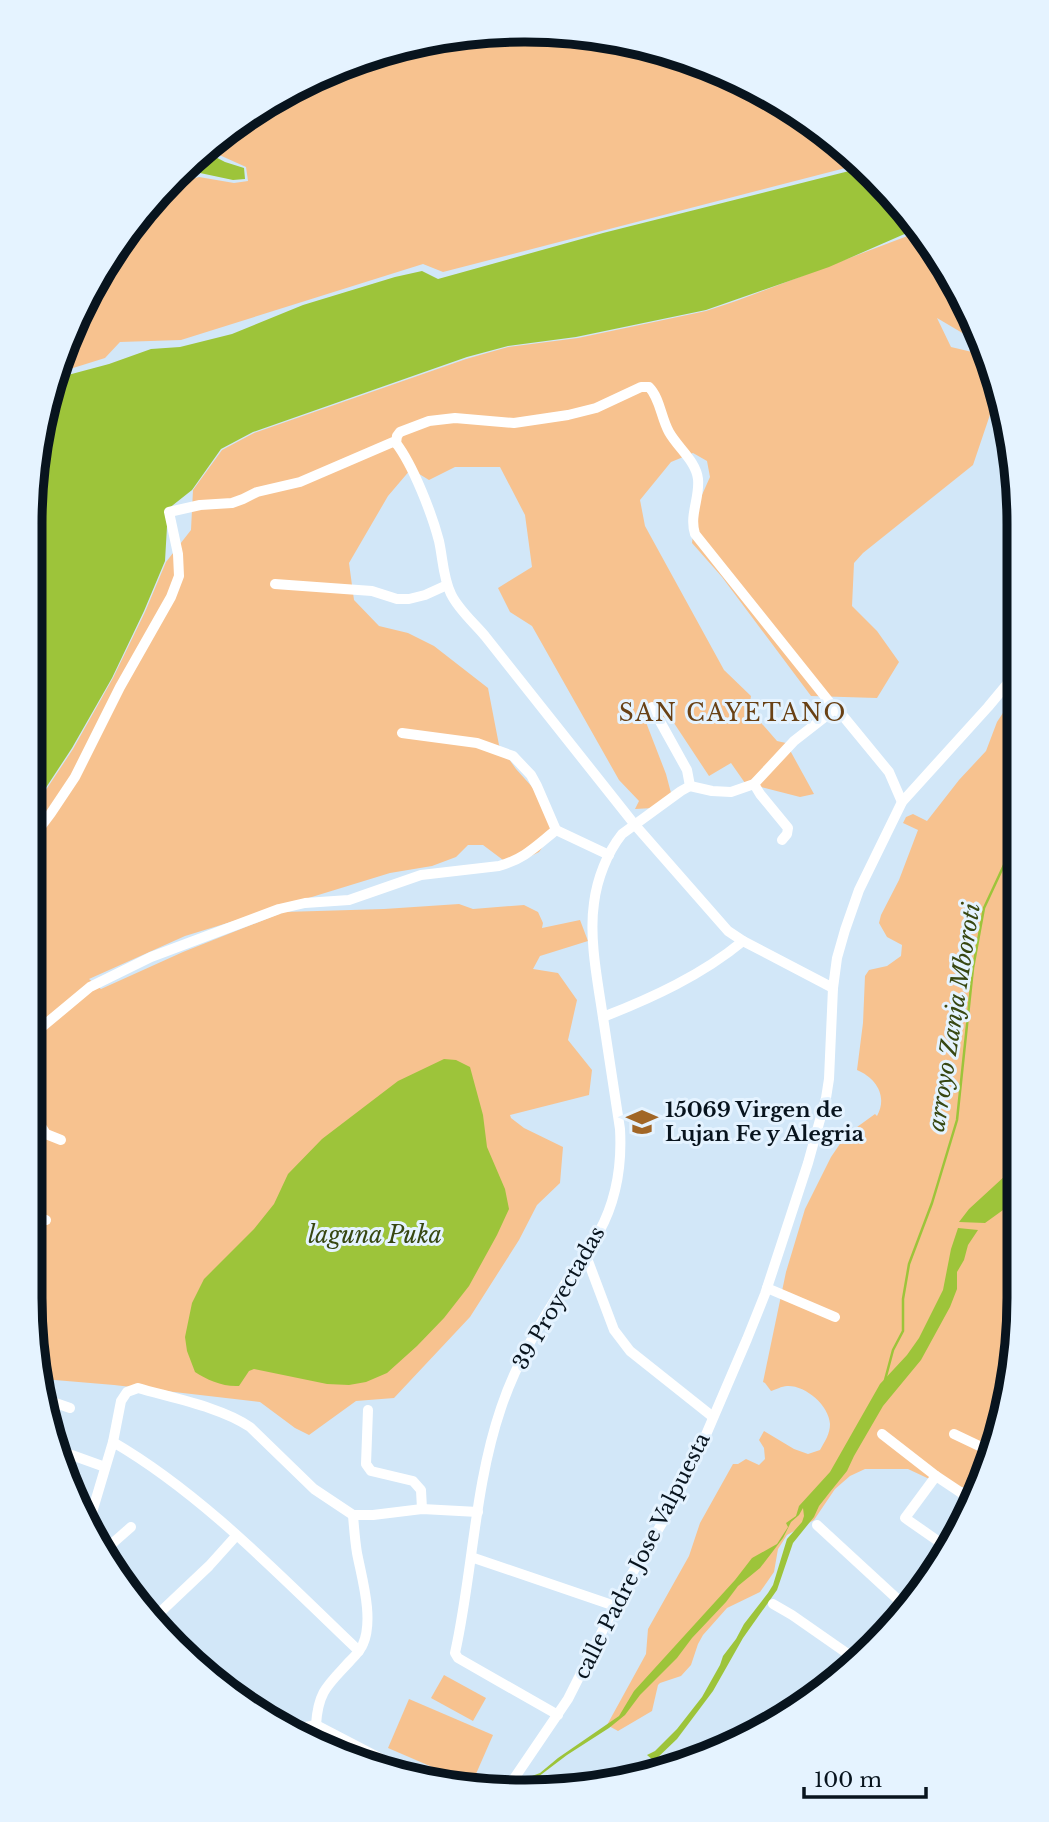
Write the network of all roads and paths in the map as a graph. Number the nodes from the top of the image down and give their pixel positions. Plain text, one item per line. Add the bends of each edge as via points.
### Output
1 (396, 443) junction
2 (275, 584) dead end
3 (447, 585) junction
4 (1007, 684) edge
5 (652, 707) dead end
6 (835, 709) junction
7 (402, 733) dead end
8 (754, 784) junction
9 (690, 786) junction
10 (902, 802) junction
11 (635, 825) junction
12 (42, 826) edge
13 (556, 830) junction
14 (782, 840) dead end
15 (609, 855) junction
16 (743, 941) junction
17 (833, 988) junction
18 (603, 1017) junction
19 (42, 1027) edge
20 (42, 1128) edge
21 (61, 1140) dead end
22 (42, 1219) edge
23 (46, 1220) dead end
24 (585, 1253) junction
25 (766, 1288) junction
26 (835, 1317) dead end
27 (53, 1402) edge
28 (70, 1408) dead end
29 (368, 1410) dead end
30 (713, 1417) junction
31 (882, 1434) dead end
32 (954, 1434) dead end
33 (113, 1442) junction
34 (983, 1448) edge
35 (69, 1455) edge
36 (105, 1467) junction
37 (936, 1476) junction
38 (964, 1495) edge
39 (422, 1509) junction
40 (92, 1511) edge
41 (478, 1511) junction
42 (353, 1515) junction
43 (817, 1525) dead end
44 (131, 1527) dead end
45 (236, 1536) junction
46 (940, 1542) edge
47 (111, 1545) edge
48 (471, 1557) junction
49 (899, 1601) edge
50 (773, 1604) dead end
51 (615, 1606) junction
52 (159, 1613) edge
53 (359, 1651) junction
54 (849, 1655) edge
55 (558, 1715) junction
56 (316, 1725) junction
57 (305, 1727) edge
58 (376, 1756) edge
59 (513, 1780) edge

1 - 3 street via 428,509
1 - 6 street via 400,432 429,421 455,418 514,423 568,415 649,387 671,437 695,467 695,534
1 - 12 street via 300,482 226,504 169,512 179,576 171,597 75,777
2 - 3 street via 372,592 397,599 425,595
3 - 11 street via 459,606
4 - 10 street, calle Padre Jose Valpuesta
5 - 9 street via 687,770
6 - 8 street via 794,741
6 - 10 street via 889,772
7 - 13 street via 477,743 513,756 537,786
8 - 9 street via 731,792
8 - 14 street via 788,828
9 - 11 street, 39 Proyectadas
10 - 17 street, calle Padre Jose Valpuesta via 859,890
11 - 15 street, 39 Proyectadas via 622,834
11 - 16 street
13 - 15 street
13 - 19 street via 509,863 421,875 349,900 294,905 151,957 90,987
15 - 18 street, 39 Proyectadas via 592,919
16 - 17 street
16 - 18 street via 686,980
17 - 25 street, calle Padre Jose Valpuesta via 826,1098
18 - 24 street, 39 Proyectadas via 621,1150 619,1176 608,1210
20 - 21 street
22 - 23 street
24 - 30 street via 614,1330 630,1351
24 - 41 street, 39 Proyectadas via 512,1379 490,1444
25 - 26 street
25 - 30 street, calle Padre Jose Valpuesta
27 - 28 street
29 - 39 street via 367,1468 414,1481 421,1490
30 - 51 street, calle Padre Jose Valpuesta via 671,1508
31 - 37 street
32 - 34 street
33 - 36 street
33 - 42 street via 121,1401 127,1392 138,1388 217,1412 250,1427 314,1489
33 - 45 street via 154,1468
35 - 36 street
36 - 40 street
37 - 38 street
37 - 46 street via 905,1518
39 - 41 street
39 - 42 street
41 - 48 street, 39 Proyectadas
42 - 53 street via 368,1623
43 - 49 street
44 - 47 street
45 - 52 street
45 - 53 street
48 - 51 street
48 - 55 street, 39 Proyectadas via 456,1656
50 - 54 street
51 - 55 street, calle Padre Jose Valpuesta
53 - 56 street via 321,1695
55 - 59 street, calle Padre Jose Valpuesta
56 - 57 street
56 - 58 street

